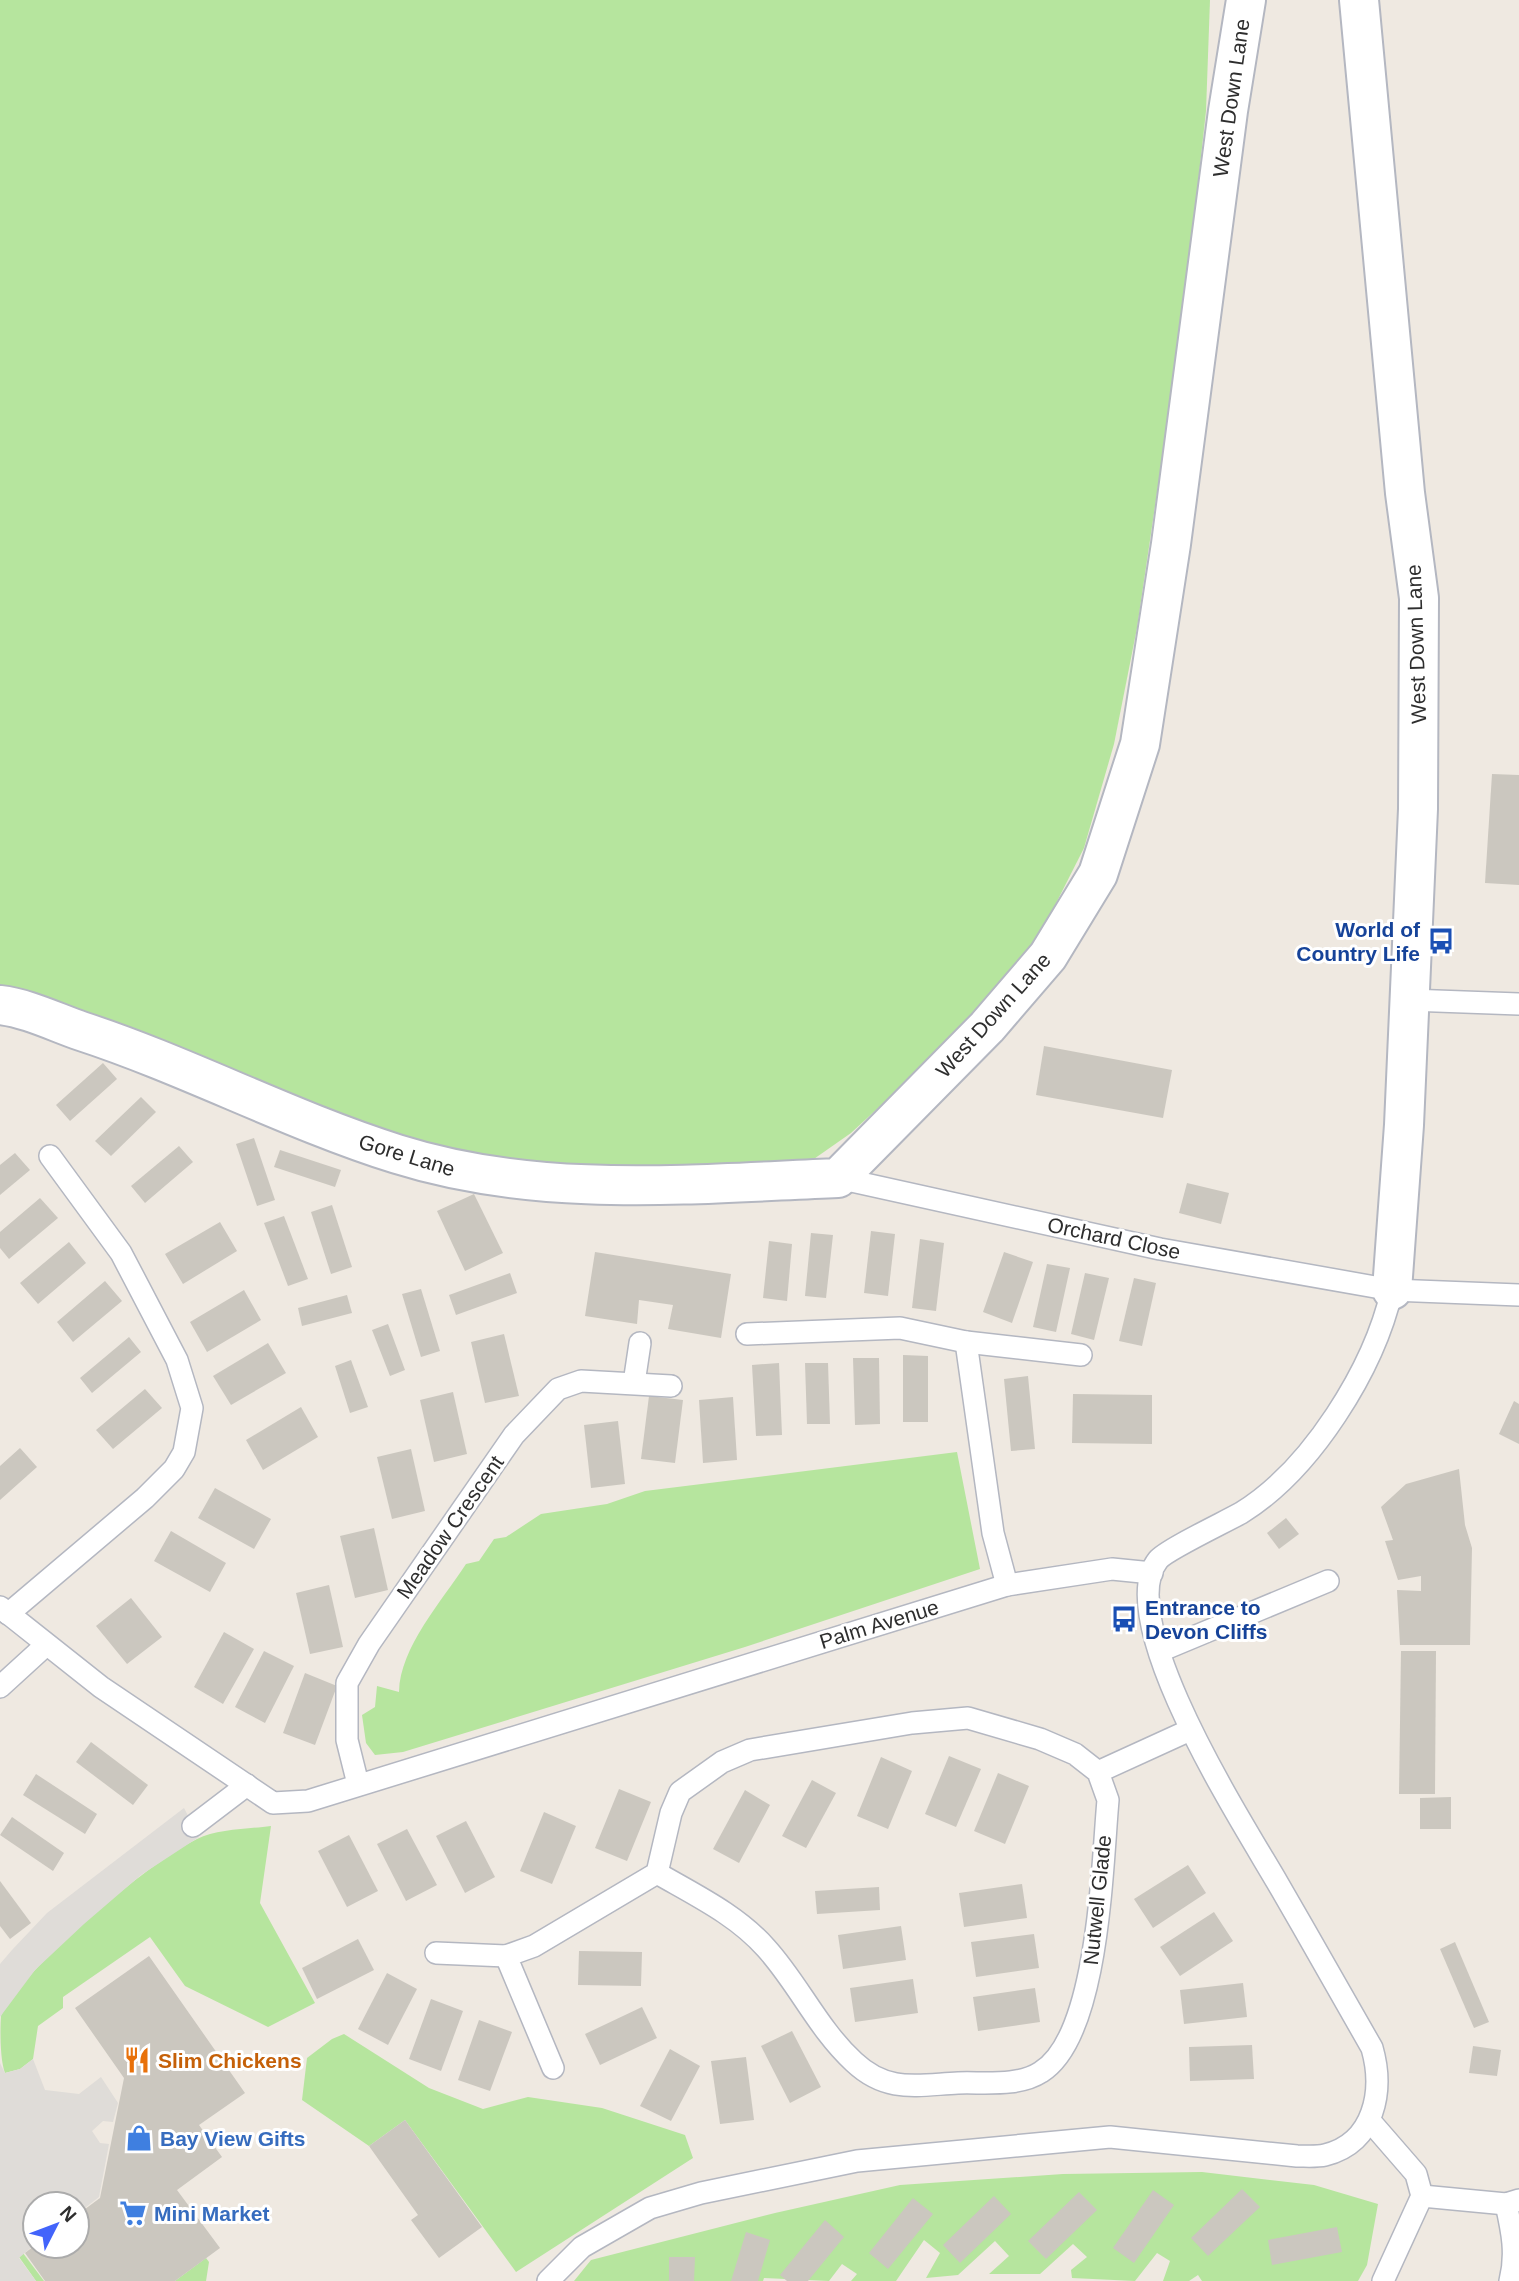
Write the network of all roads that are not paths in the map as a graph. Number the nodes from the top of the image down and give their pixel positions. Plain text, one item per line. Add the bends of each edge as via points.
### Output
1 (1246, 0) edge
2 (1359, 0) edge
3 (1409, 1000) junction
4 (1519, 1004) edge
5 (0, 1005) edge
6 (50, 1157) dead end
7 (838, 1178) junction
8 (1392, 1290) junction
9 (1519, 1295) edge
10 (747, 1334) dead end
11 (966, 1342) junction
12 (640, 1343) dead end
13 (1081, 1355) dead end
14 (634, 1384) junction
15 (671, 1386) dead end
16 (1152, 1573) junction
17 (1328, 1581) dead end
18 (1007, 1585) junction
19 (4, 1610) edge
20 (46, 1645) junction
21 (1160, 1651) junction
22 (0, 1686) edge
23 (1190, 1730) junction
24 (1098, 1772) junction
25 (358, 1784) junction
26 (247, 1785) junction
27 (193, 1826) dead end
28 (657, 1873) junction
29 (436, 1953) dead end
30 (506, 1956) junction
31 (553, 2068) dead end
32 (1370, 2121) junction
33 (1422, 2196) junction
34 (1513, 2202) edge
35 (548, 2281) edge
36 (1383, 2281) edge
37 (1510, 2281) edge

1 - 7 street, West Down Lane via 1140,744 1098,874 1048,956 987,1027
2 - 3 street, West Down Lane via 1419,598 1418,809
3 - 4 lane
3 - 8 street, West Down Lane
5 - 7 street, Gore Lane via 148,1053 345,1136 447,1168 498,1178 609,1187
6 - 19 lane via 121,1253 177,1360 192,1408 184,1452 174,1469 145,1498
7 - 8 lane, Orchard Close via 1160,1249
8 - 9 lane, Orchard Close
8 - 16 lane via 1384,1325 1366,1364 1326,1429 1284,1477 1243,1512 1159,1558
10 - 11 lane via 900,1328
11 - 13 lane
11 - 18 lane via 993,1533
12 - 14 lane
14 - 15 lane, Meadow Crescent
14 - 25 lane, Meadow Crescent via 581,1381 558,1389 540,1405 514,1435 369,1644 347,1683 347,1740
16 - 18 lane, Palm Avenue via 1112,1569
16 - 21 lane via 1148,1604
17 - 21 lane
18 - 25 lane, Palm Avenue
19 - 20 lane, Palm Avenue
20 - 22 lane
20 - 26 lane, Palm Avenue
21 - 23 lane
23 - 24 lane
23 - 32 lane via 1372,2048 1378,2091
24 - 28 lane via 1040,1739 968,1718 750,1750 722,1762 680,1793
24 - 28 lane, Nutwell Glade via 1108,1800 1092,1963 1076,2024 1062,2052 1042,2072 1021,2081 901,2086 881,2082 853,2061 823,2026 766,1947 725,1912
25 - 26 lane, Palm Avenue via 308,1801 273,1802
26 - 27 lane
28 - 30 lane via 534,1946
29 - 30 lane
30 - 31 lane
32 - 33 lane via 1416,2174
32 - 35 lane via 1349,2144 1325,2155 1297,2157 1110,2137 857,2161 650,2208 582,2247
33 - 34 lane
33 - 36 lane
34 - 37 lane via 1515,2263

